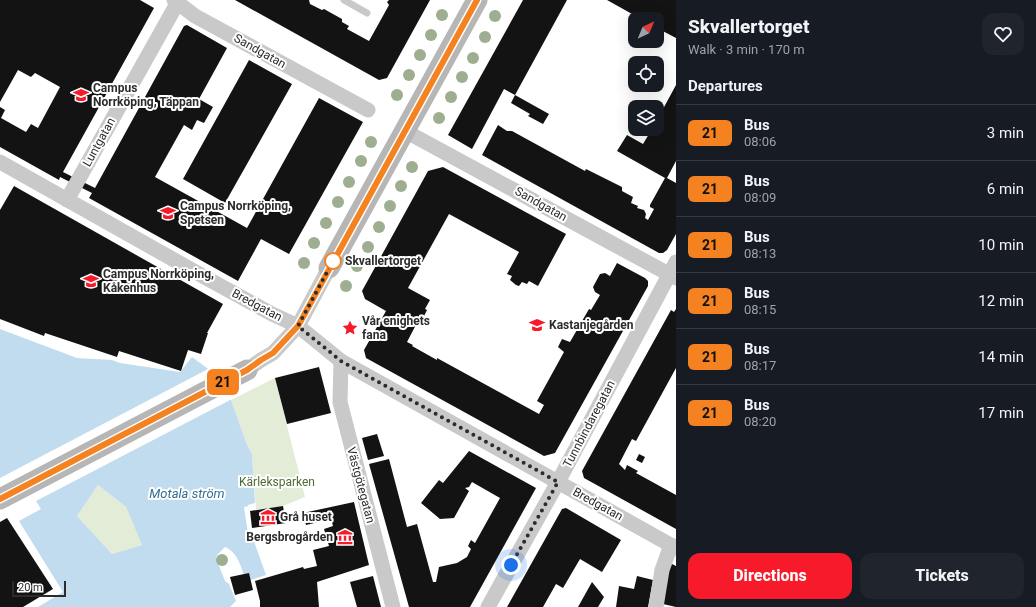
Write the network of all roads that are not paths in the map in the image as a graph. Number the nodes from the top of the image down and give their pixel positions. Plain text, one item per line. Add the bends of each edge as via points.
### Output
1 (344, 0) edge
2 (478, 0) edge
3 (177, 1) edge
4 (367, 13) dead end
5 (368, 110) dead end
6 (405, 131) junction
7 (0, 162) edge
8 (67, 200) junction
9 (328, 268) joint
10 (674, 271) edge
11 (298, 326) junction
12 (341, 361) junction
13 (247, 370) joint
14 (558, 482) junction
15 (0, 499) edge
16 (674, 547) edge
17 (393, 607) edge
18 (488, 607) edge
19 (656, 607) edge

1 - 4 lane
2 - 6 main road
3 - 5 street, Sandgatan via 195,16
3 - 8 street, Luntgatan
6 - 9 main road
6 - 10 street, Sandgatan
7 - 8 street, Bredgatan
8 - 11 street, Bredgatan
9 - 11 street
10 - 14 street, Tunnbindaregatan
11 - 12 street, Bredgatan
11 - 13 street via 273,353
12 - 14 street, Bredgatan
12 - 17 street, Västgötegatan via 340,402
13 - 15 main road
14 - 16 street, Bredgatan
14 - 18 street, Tunnbindaregatan
16 - 19 street via 662,570

